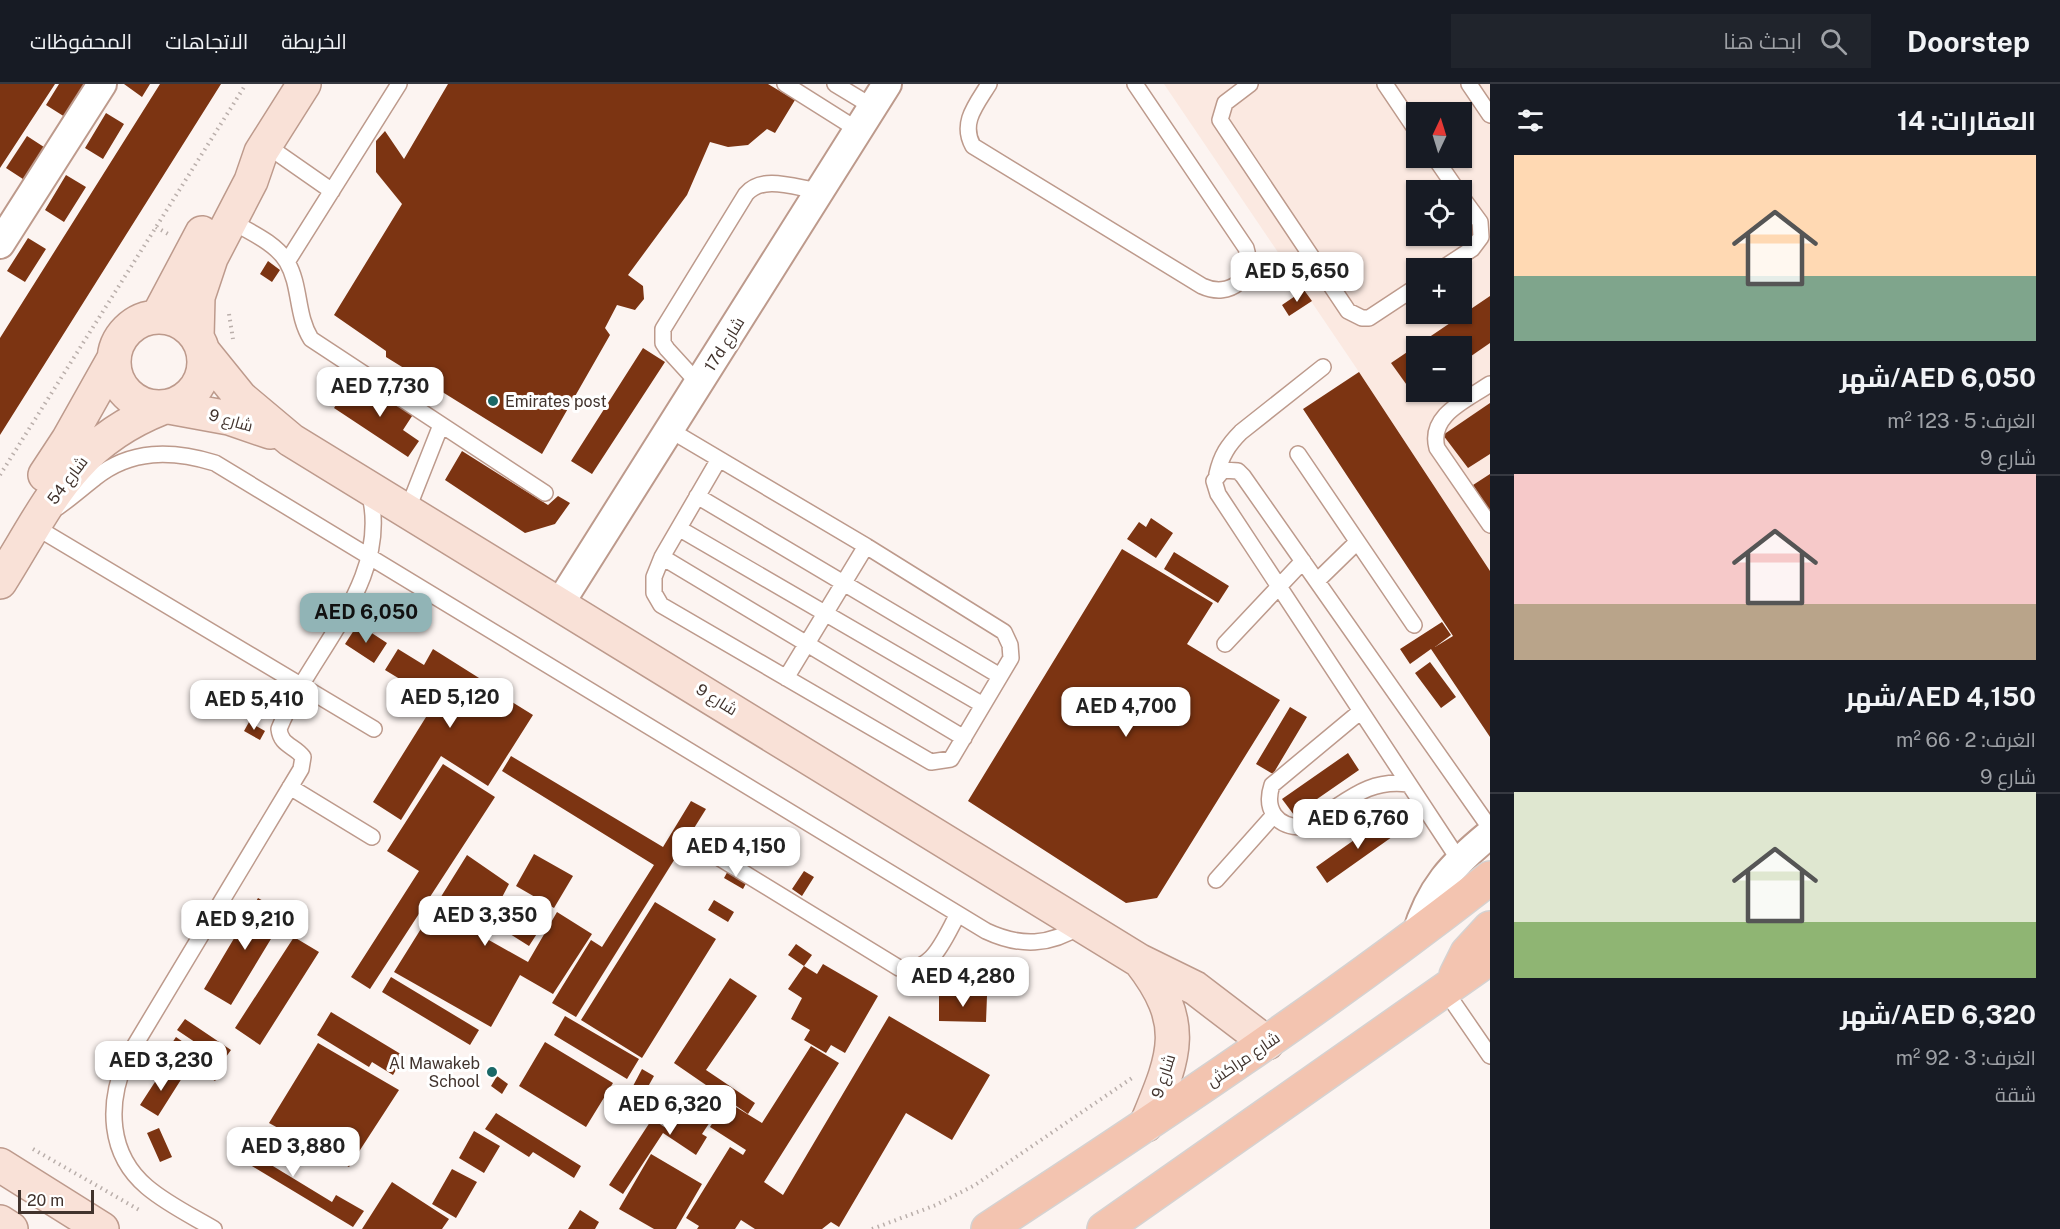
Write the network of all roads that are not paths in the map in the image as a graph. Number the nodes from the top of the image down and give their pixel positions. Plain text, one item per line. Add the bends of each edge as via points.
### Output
1 (102, 84) edge
2 (304, 84) edge
3 (399, 84) edge
4 (785, 84) edge
5 (835, 84) edge
6 (989, 84) edge
7 (1135, 84) edge
8 (1250, 84) edge
9 (1385, 84) edge
10 (1469, 84) edge
11 (873, 107) edge
12 (1406, 115) edge
13 (1490, 115) edge
14 (263, 148) junction
15 (332, 190) junction
16 (819, 191) junction
17 (1472, 211) edge
18 (231, 220) junction
19 (1485, 236) edge
20 (0, 244) edge
21 (1458, 258) edge
22 (287, 262) junction
23 (1406, 294) edge
24 (158, 316) junction
25 (200, 344) junction
26 (113, 360) junction
27 (1323, 367) dead end
28 (699, 384) junction
29 (1490, 384) edge
30 (165, 408) junction
31 (441, 425) junction
32 (670, 430) junction
33 (291, 440) junction
34 (1298, 454) dead end
35 (719, 459) junction
36 (1217, 474) junction
37 (368, 488) junction
38 (544, 493) dead end
39 (697, 496) junction
40 (407, 511) junction
41 (37, 522) junction
42 (1490, 525) edge
43 (680, 529) junction
44 (0, 538) edge
45 (1357, 542) junction
46 (866, 546) junction
47 (371, 555) junction
48 (662, 557) junction
49 (1303, 561) junction
50 (1317, 580) junction
51 (0, 582) edge
52 (844, 582) junction
53 (1279, 587) junction
54 (560, 603) junction
55 (825, 614) junction
56 (1414, 625) dead end
57 (807, 644) junction
58 (1225, 644) dead end
59 (1000, 676) junction
60 (786, 678) junction
61 (302, 686) junction
62 (983, 705) junction
63 (1360, 711) junction
64 (374, 729) dead end
65 (964, 738) junction
66 (1408, 784) junction
67 (290, 787) junction
68 (1274, 816) junction
69 (1490, 828) edge
70 (1490, 834) edge
71 (372, 837) dead end
72 (700, 846) dead end
73 (1459, 860) junction
74 (1490, 878) edge
75 (1215, 880) dead end
76 (958, 914) junction
77 (1083, 924) junction
78 (1490, 928) edge
79 (1416, 936) junction
80 (1490, 958) edge
81 (1140, 961) junction
82 (1449, 986) junction
83 (1267, 1042) junction
84 (1490, 1056) edge
85 (1146, 1125) junction
86 (0, 1165) edge
87 (0, 1222) edge
88 (11, 1229) edge
89 (102, 1229) edge
90 (214, 1229) edge
91 (988, 1229) edge
92 (1104, 1229) edge

1 - 20 street
2 - 14 street
3 - 15 lane
4 - 11 lane
5 - 11 lane
6 - 7 lane via 966,126 973,146 1202,286 1212,290 1234,287 1248,270 1246,248
8 - 23 lane via 1224,103 1220,111 1224,129 1348,311 1369,318
9 - 12 lane
10 - 13 lane
11 - 16 street, 17d شارع
14 - 15 lane
14 - 18 street
14 - 24 street via 232,184
15 - 22 lane
16 - 28 street, 17d شارع
16 - 28 lane via 759,184 740,204 663,329 663,343
17 - 19 lane
18 - 22 lane via 272,246
18 - 25 street via 198,297
19 - 21 lane
22 - 31 lane via 310,339
24 - 25 street via 180,322
24 - 26 street via 131,326 121,336
25 - 30 street via 204,365 194,391
25 - 33 street, شارع 9 via 241,398
26 - 30 street via 123,390 140,403
26 - 44 street, شارع 54 via 68,440
27 - 36 lane via 1229,444
28 - 32 street, 17d شارع
29 - 42 lane via 1440,419 1434,438
30 - 33 street, شارع 9 via 229,418
30 - 41 street, شارع 54 via 133,419 86,454
31 - 38 lane
31 - 40 lane
32 - 35 lane
32 - 54 street, 17d شارع
33 - 37 street, شارع 9
34 - 45 lane
35 - 39 lane
35 - 46 lane
36 - 49 lane via 1231,468 1243,476
36 - 53 lane via 1218,494
37 - 40 street, شارع 9
37 - 47 lane via 374,510
39 - 43 lane
39 - 52 lane
40 - 54 street, شارع 9
41 - 47 lane via 116,464 162,452 186,454 215,463
41 - 51 street, شارع 54
41 - 61 lane
43 - 48 lane
43 - 55 lane
45 - 50 lane
45 - 56 lane
46 - 52 lane
46 - 59 lane via 1004,632 1011,658
47 - 61 lane via 355,593
47 - 76 lane
48 - 57 lane
48 - 60 lane via 654,577 654,593 661,605
49 - 50 lane
49 - 53 lane
50 - 69 lane
52 - 55 lane
52 - 59 lane
53 - 58 lane
53 - 63 lane
54 - 77 street, شارع 9
55 - 57 lane
55 - 62 lane
57 - 60 lane
57 - 65 lane
59 - 62 lane
60 - 65 lane via 931,762 951,759
61 - 64 lane
61 - 67 lane via 279,729 285,745 303,758
62 - 65 lane
63 - 66 lane
63 - 68 lane via 1272,785 1269,806
66 - 68 lane via 1376,784 1302,827 1291,827
66 - 73 lane
67 - 71 lane
67 - 90 lane via 126,1060 112,1104 120,1150 131,1170 147,1187
68 - 75 lane
70 - 73 street
72 - 76 lane via 899,968 920,968 930,962
73 - 79 street via 1428,903
74 - 79 main road, شارع مراكش
76 - 77 lane via 1004,940 1025,943 1066,936
77 - 81 street, شارع 9
78 - 82 main road via 1467,953
79 - 83 main road, شارع مراكش
80 - 82 main road
81 - 83 street, شارع 9 via 1195,988
81 - 85 street, شارع 9 via 1166,999 1173,1030 1171,1061
82 - 84 lane
82 - 92 main road
83 - 85 main road, شارع مراكش
85 - 91 main road, شارع مراكش
86 - 89 street
87 - 88 street

